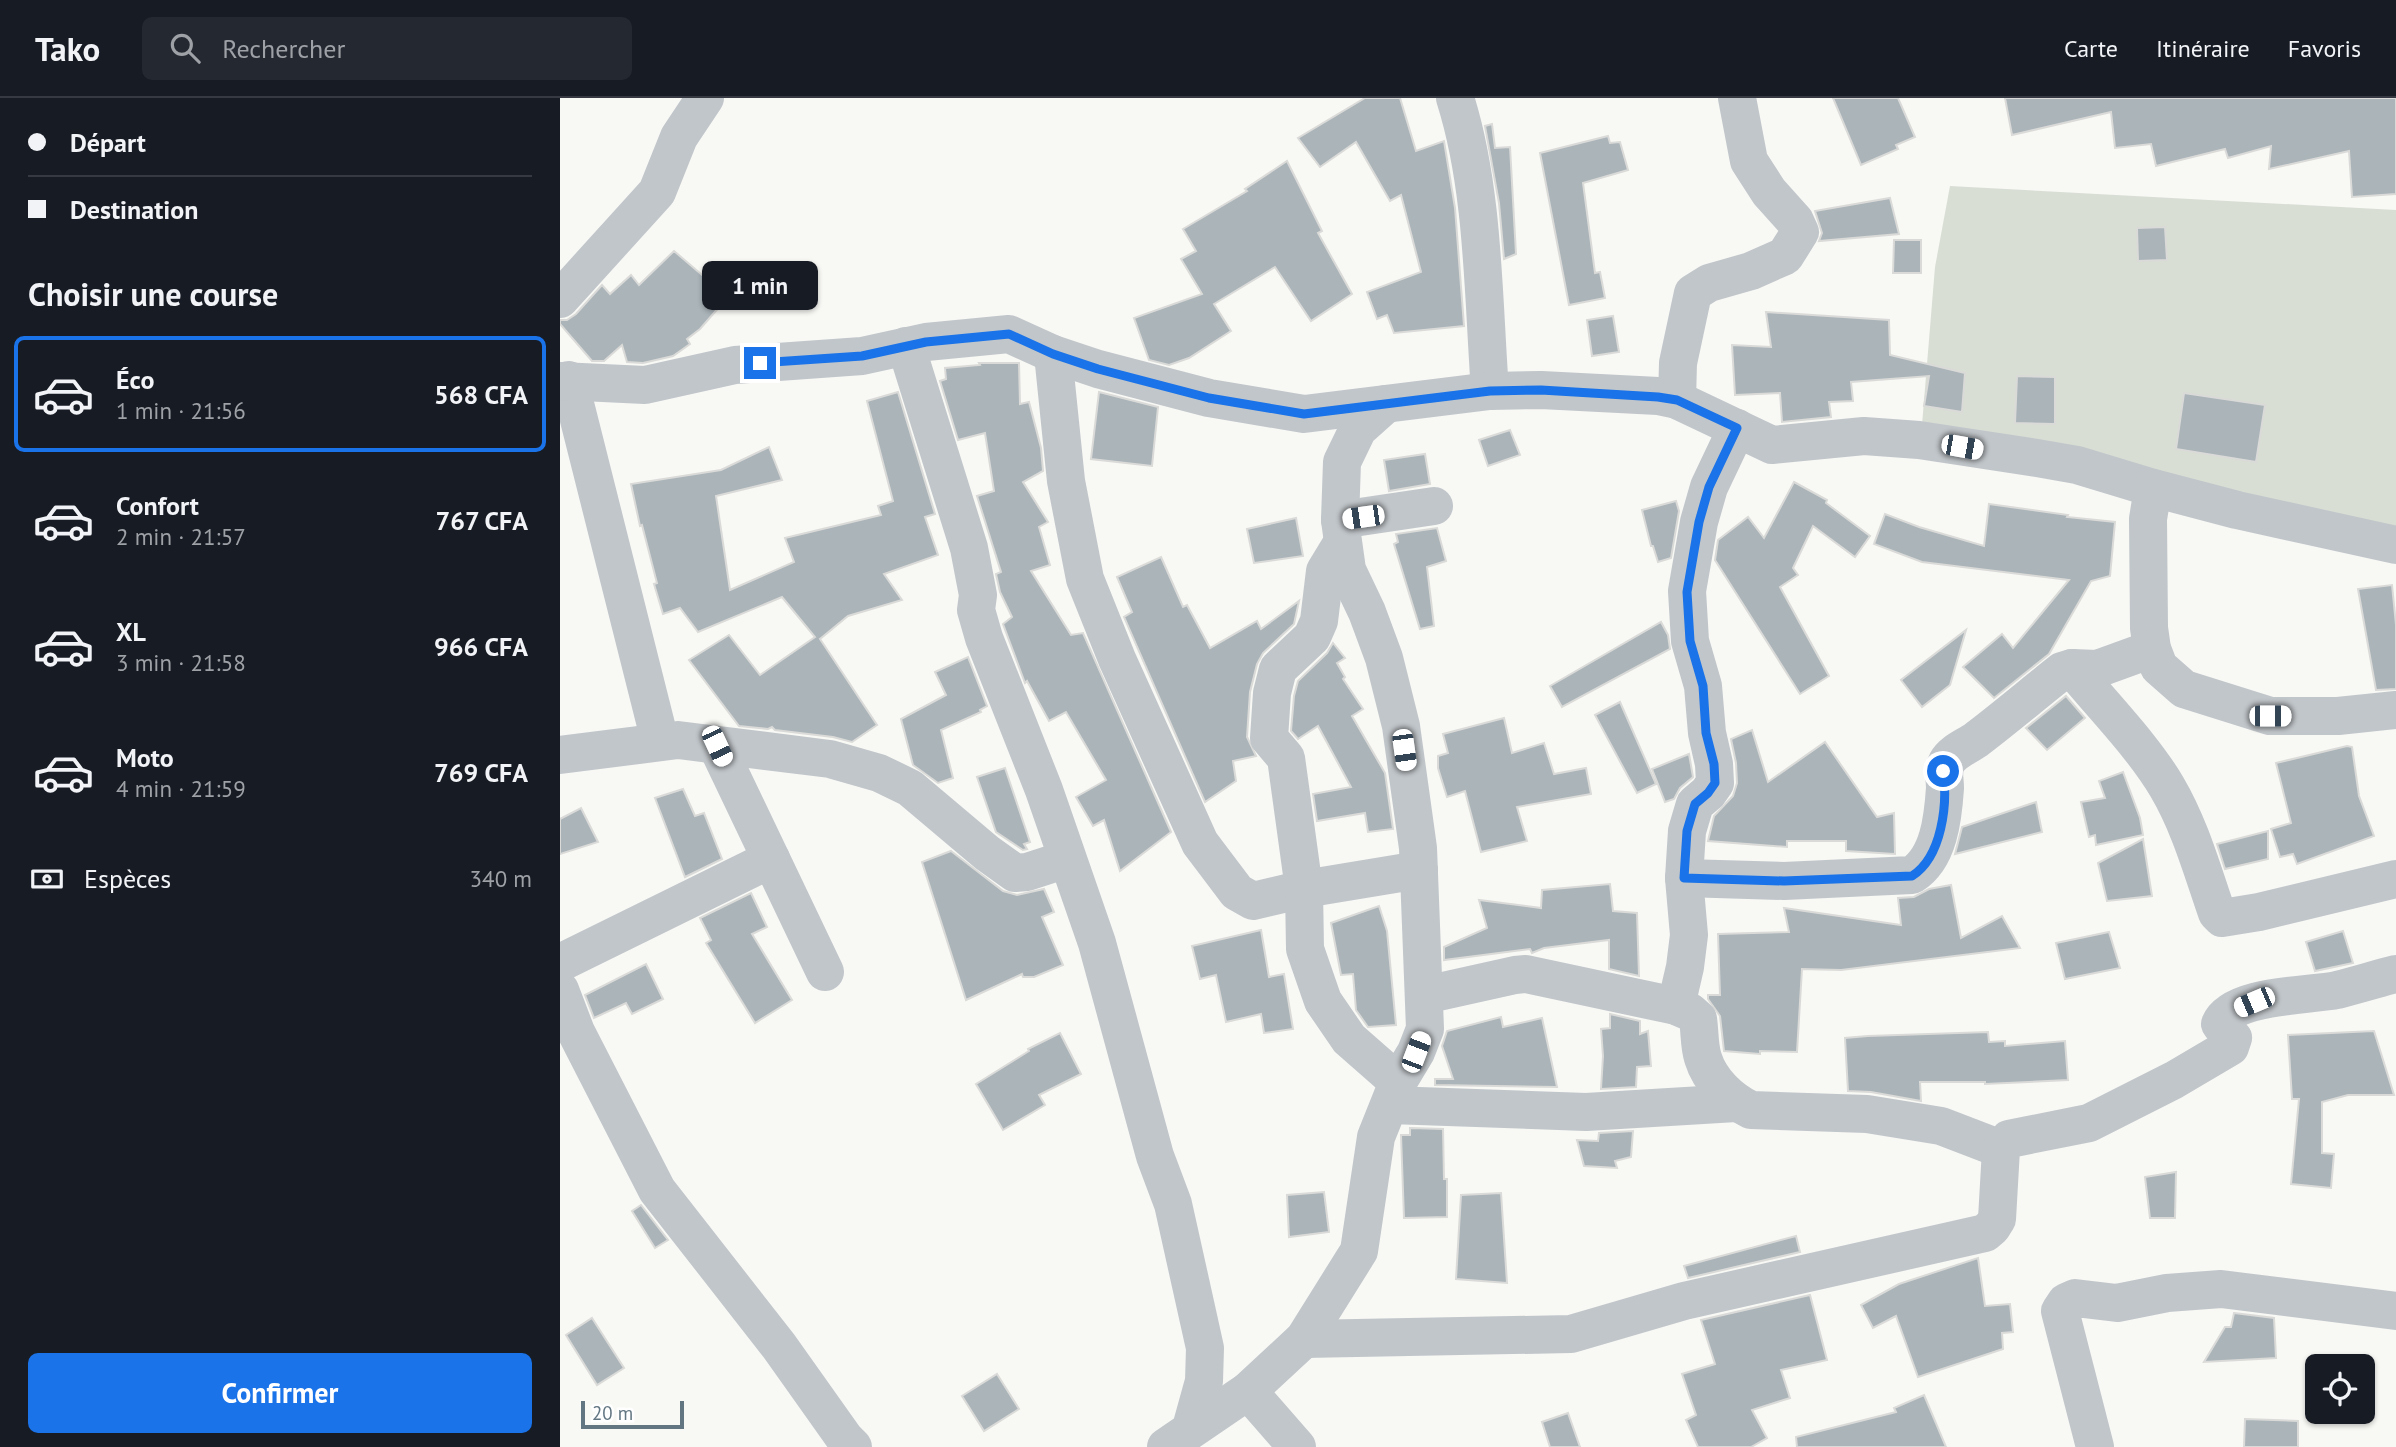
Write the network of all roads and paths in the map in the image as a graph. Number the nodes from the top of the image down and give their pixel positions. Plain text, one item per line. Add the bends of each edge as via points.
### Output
1 (705, 98) edge
2 (1455, 98) edge
3 (1737, 98) edge
4 (560, 299) edge
5 (906, 346) junction
6 (1053, 354) junction
7 (565, 381) edge
8 (1490, 391) junction
9 (1677, 400) junction
10 (1386, 404) junction
11 (1737, 428) junction
12 (2153, 488) junction
13 (1434, 506) dead end
14 (1341, 532) junction
15 (2396, 545) edge
16 (2152, 649) junction
17 (2072, 668) junction
18 (2396, 710) edge
19 (660, 741) junction
20 (717, 746) junction
21 (560, 755) edge
22 (771, 859) junction
23 (1067, 859) junction
24 (1419, 870) junction
25 (1684, 878) junction
26 (2396, 879) edge
27 (1304, 889) junction
28 (560, 963) edge
29 (825, 972) dead end
30 (2396, 975) edge
31 (560, 990) edge
32 (1424, 995) junction
33 (1676, 1006) junction
34 (1394, 1094) junction
35 (1736, 1103) junction
36 (2001, 1149) junction
37 (2396, 1311) edge
38 (1304, 1339) junction
39 (1248, 1391) junction
40 (1178, 1438) edge
41 (850, 1445) edge
42 (1297, 1447) edge
43 (2095, 1447) edge

1 - 4 street via 679,137 657,192
2 - 8 street via 1475,193
3 - 9 street via 1749,161 1800,232 1785,256 1693,293 1678,363
5 - 6 street via 1009,334
5 - 7 street via 862,356 734,365 645,384
5 - 23 street via 969,548 984,638
6 - 10 street via 1209,398 1304,414
6 - 27 street via 1066,481 1085,579 1200,843 1237,892 1253,901
7 - 19 street
8 - 9 street
8 - 10 street
9 - 11 street
10 - 14 street via 1358,429 1342,462
11 - 12 street via 1772,445 1864,436 1919,440 2077,465
11 - 25 street via 1709,487 1687,592 1690,641 1703,686 1715,783 1695,804 1687,831
12 - 15 street
12 - 16 street via 2148,519
13 - 14 street
14 - 24 street via 1347,570 1384,658 1401,726
14 - 27 street via 1325,571 1319,621 1312,637 1278,669 1272,693 1269,738 1286,758
16 - 17 street via 2097,669
16 - 18 street via 2159,667 2184,689 2270,716
17 - 25 street via 1949,758 1943,771 1939,834 1923,869 1912,876 1784,881
17 - 26 street via 2166,785 2185,820 2222,918
19 - 20 street
19 - 21 street
20 - 22 street
20 - 23 street via 830,759 879,773 910,788 1014,873
22 - 28 street
22 - 29 street
23 - 40 street via 1097,943 1173,1204 1205,1348 1204,1381
24 - 27 street
24 - 32 street
25 - 33 street via 1689,935
27 - 34 street via 1304,949 1323,1001
30 - 36 street via 2238,1008 2220,1024 2233,1038 2230,1047 2089,1122 2009,1139
31 - 41 street via 576,1032 657,1189
32 - 33 street via 1526,974
32 - 34 street via 1425,1028
33 - 35 street via 1698,1019 1703,1059
34 - 35 street via 1586,1112
34 - 38 street via 1377,1137 1359,1251
35 - 36 street via 1751,1110 1867,1114 1941,1126
36 - 38 street via 1997,1219 1985,1233 1684,1301 1571,1334
37 - 43 street via 2221,1289 2117,1303 2075,1298 2066,1302 2060,1311
38 - 39 street
39 - 40 street
39 - 42 street

